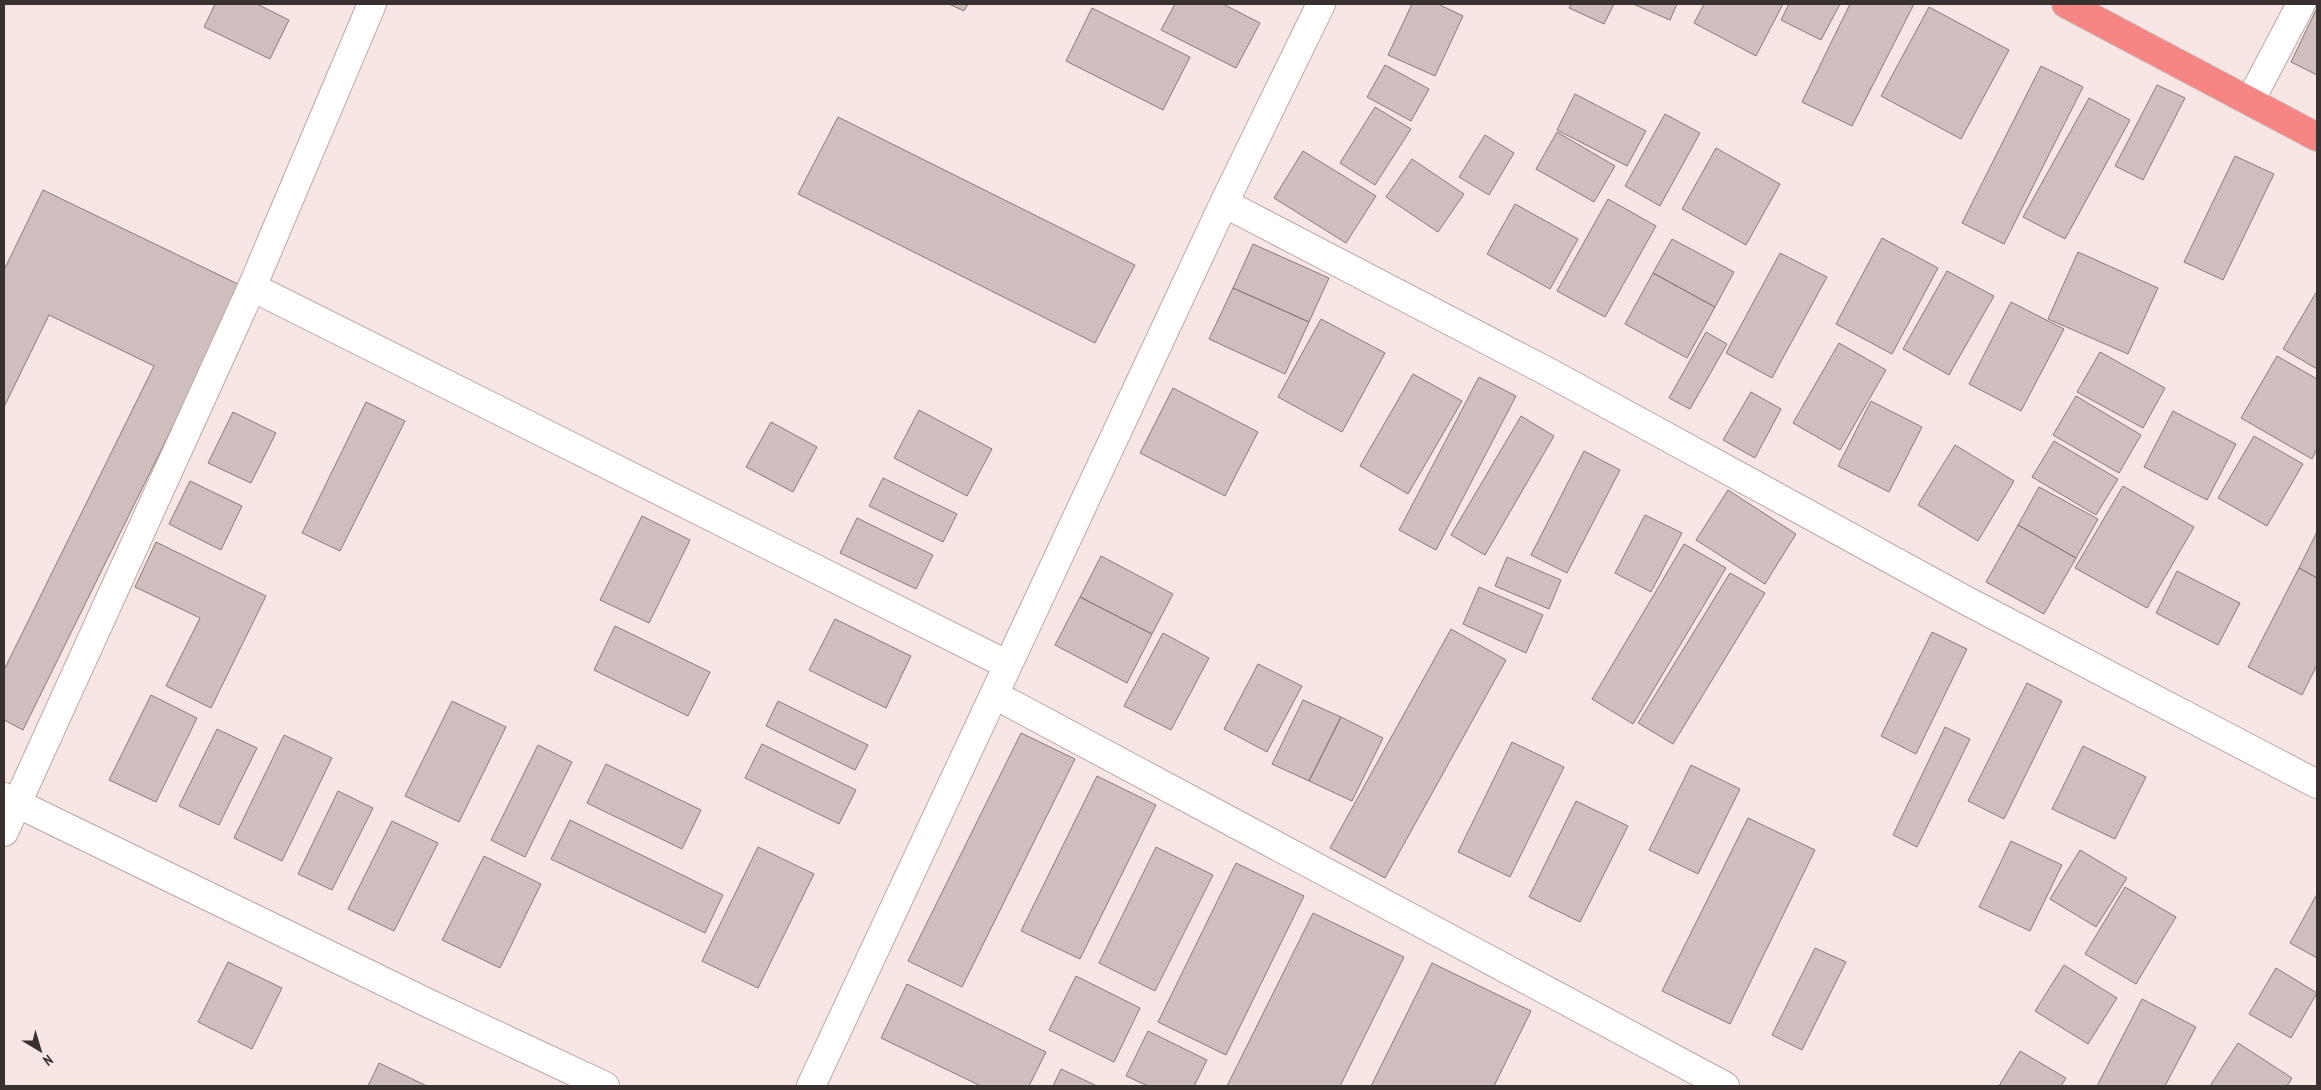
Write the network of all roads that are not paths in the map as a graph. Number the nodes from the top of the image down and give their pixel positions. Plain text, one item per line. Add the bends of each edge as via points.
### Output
1 (372, 4) edge
2 (1321, 4) edge
3 (2066, 4) edge
4 (2301, 4) edge
5 (2250, 101) junction
6 (2317, 137) edge
7 (1224, 203) junction
8 (252, 287) junction
9 (1008, 665) junction
10 (994, 695) junction
11 (2317, 784) edge
12 (11, 801) edge
13 (4, 832) edge
14 (605, 1086) edge
15 (811, 1086) edge
16 (1725, 1086) edge

1 - 8 street
2 - 7 street
3 - 5 highway
4 - 5 street
5 - 6 highway
7 - 9 street
7 - 11 street via 1552,374 1967,601
8 - 9 street
8 - 12 street
9 - 10 street
10 - 15 street
10 - 16 street
12 - 13 street
12 - 14 street

